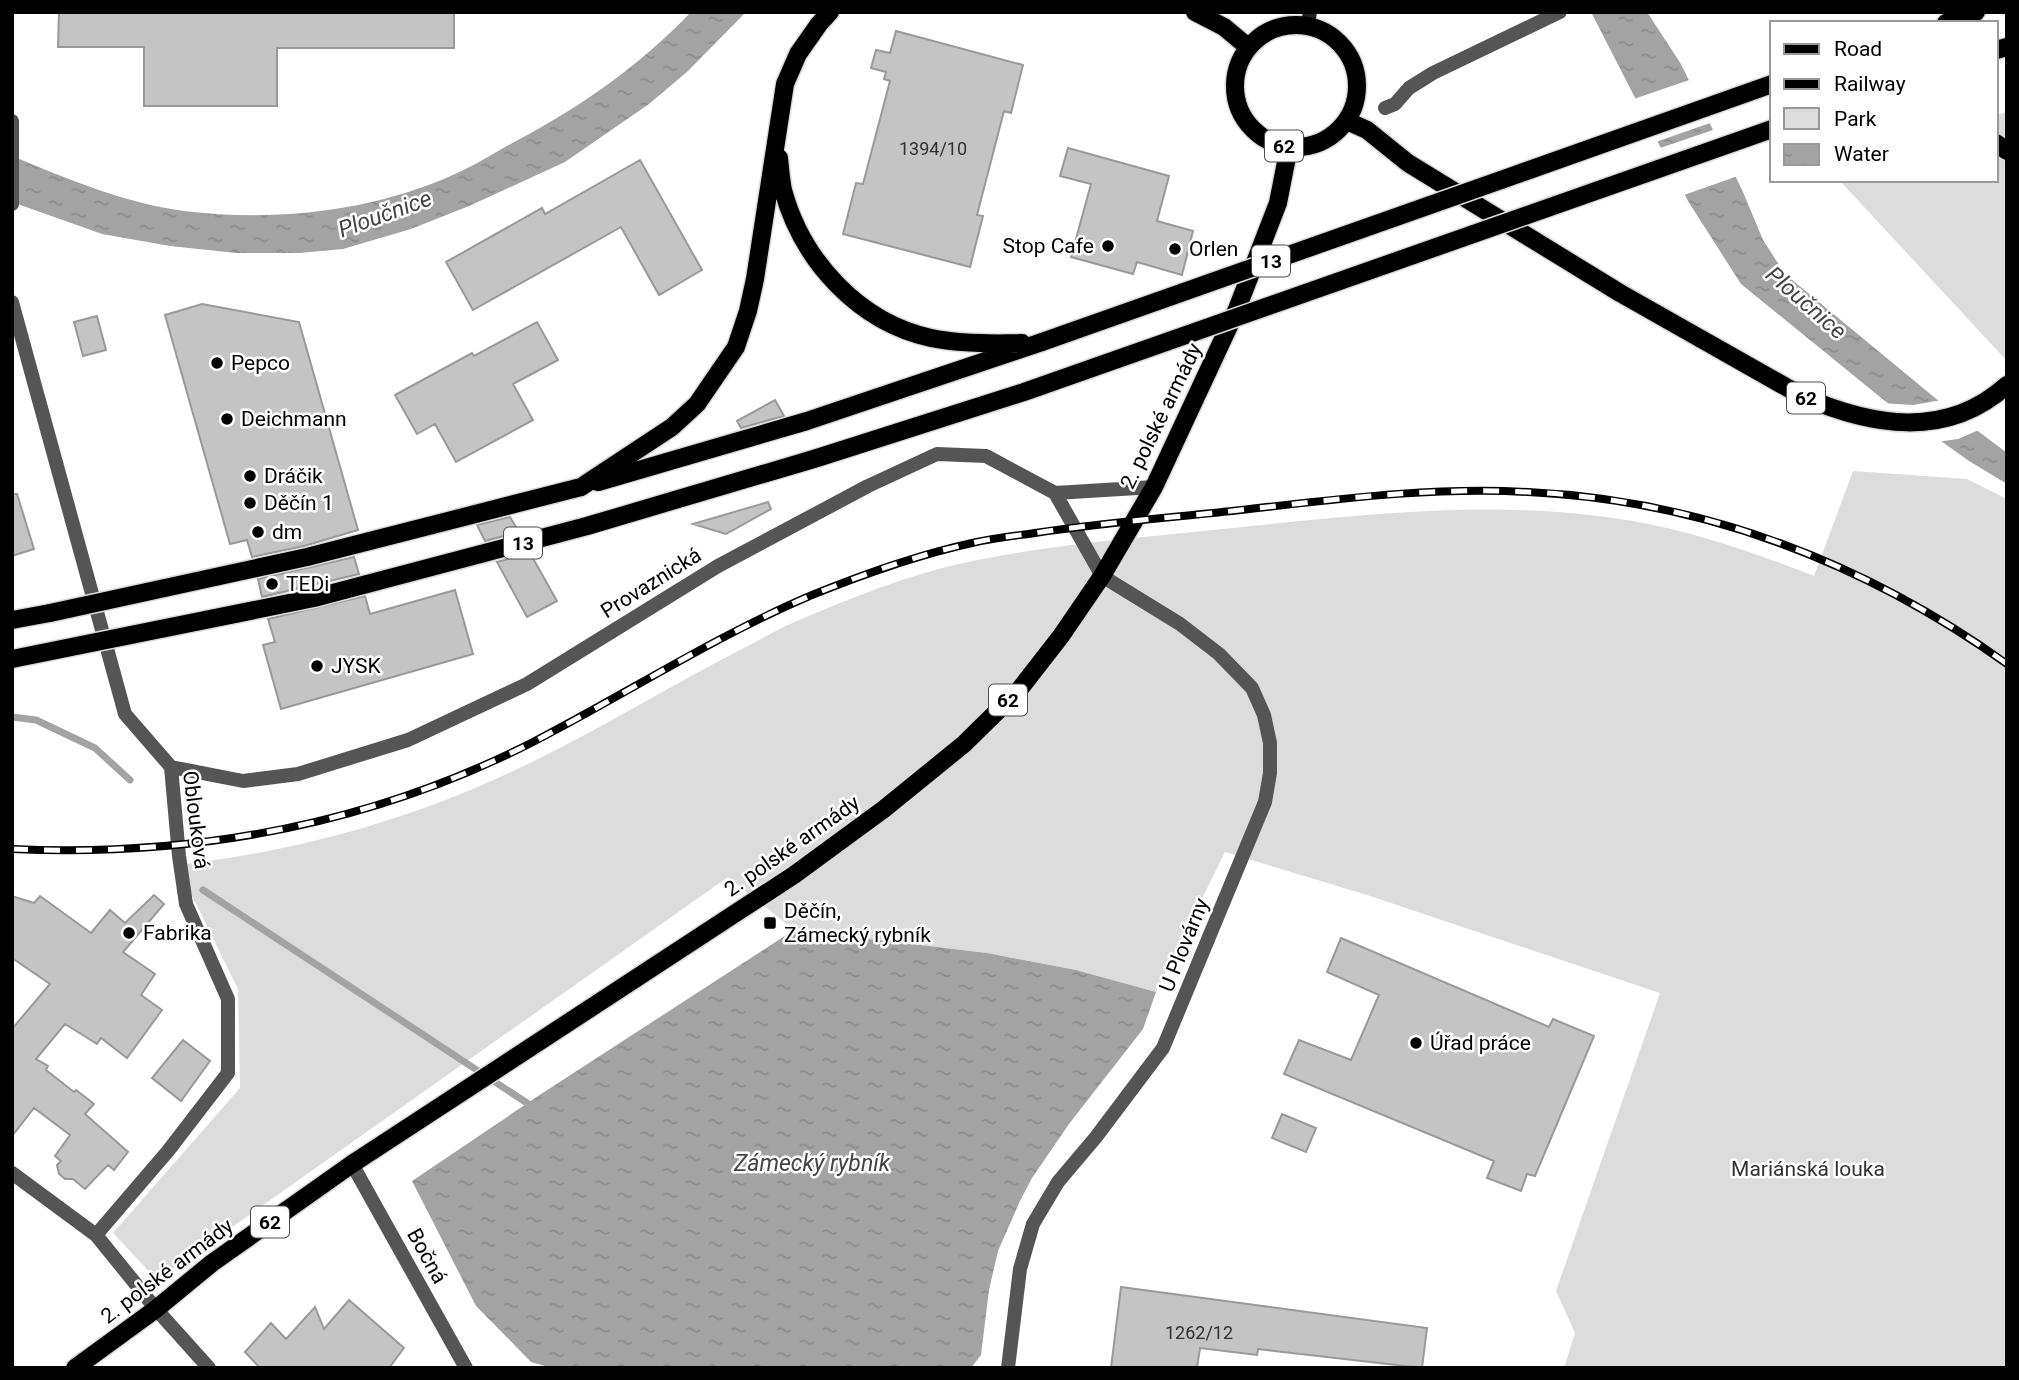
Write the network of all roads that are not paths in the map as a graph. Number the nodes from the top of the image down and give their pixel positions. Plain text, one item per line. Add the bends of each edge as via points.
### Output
1 (830, 12) edge
2 (1195, 12) edge
3 (1560, 12) edge
4 (1976, 12) edge
5 (1309, 19) edge
6 (1951, 21) edge
7 (1248, 47) junction
8 (1770, 85) edge
9 (1390, 106) dead end
10 (12, 121) edge
11 (1347, 121) junction
12 (13, 130) edge
13 (1770, 130) edge
14 (777, 137) junction
15 (1289, 148) junction
16 (12, 204) edge
17 (12, 302) edge
18 (1042, 342) junction
19 (2007, 385) edge
20 (581, 487) junction
21 (1154, 487) junction
22 (1055, 493) junction
23 (1102, 576) junction
24 (12, 620) edge
25 (12, 659) edge
26 (171, 767) junction
27 (352, 1164) junction
28 (12, 1173) edge
29 (96, 1236) junction
30 (156, 1309) junction
31 (75, 1368) edge
32 (209, 1368) edge
33 (466, 1368) edge
34 (1008, 1368) edge

1 - 14 main road via 798,54 789,74
2 - 7 main road
3 - 9 street via 1433,74
4 - 6 main road
5 - 7 main road via 1265,33
5 - 11 main road via 1348,53 1357,76 1356,101
7 - 15 main road, 62 via 1237,66 1234,89 1239,111 1259,136
8 - 18 main road, 13, bridge
10 - 12 street
11 - 15 main road, 62 via 1331,137 1311,146
11 - 19 main road, 62 via 1620,293 1802,396 1861,418 1917,424 1975,407
12 - 16 street
13 - 25 main road, 13, bridge via 1024,392 817,458 587,526 314,598
14 - 18 main road via 783,189 798,229 822,269 843,292 870,312 930,338 984,344
14 - 20 main road via 755,278 736,346 697,404 672,427
15 - 21 main road, 2. polské armády / 62 via 1278,203 1237,309
17 - 26 street, Oblouková via 125,714
18 - 20 main road, 13 via 807,421
20 - 24 main road, 13, bridge via 307,557
21 - 22 street
21 - 23 main road, 2. polské armády / 62
22 - 23 street
22 - 26 street, Provaznická via 986,456 937,454 718,566 527,684 408,740 299,774 243,781
23 - 27 main road, 2. polské armády / 62 via 1018,690 964,744 884,809 794,875
23 - 34 street, U Plovárny via 1180,624 1252,688 1270,743 1270,773 1265,802 1163,1048 1058,1182 1033,1224 1020,1269
26 - 29 street, Oblouková via 187,904 228,999 228,1073
27 - 30 main road, 2. polské armády / 62 via 212,1263
27 - 33 street, Bočná
28 - 29 street
29 - 30 street
30 - 31 main road, 2. polské armády / 62
30 - 32 street

